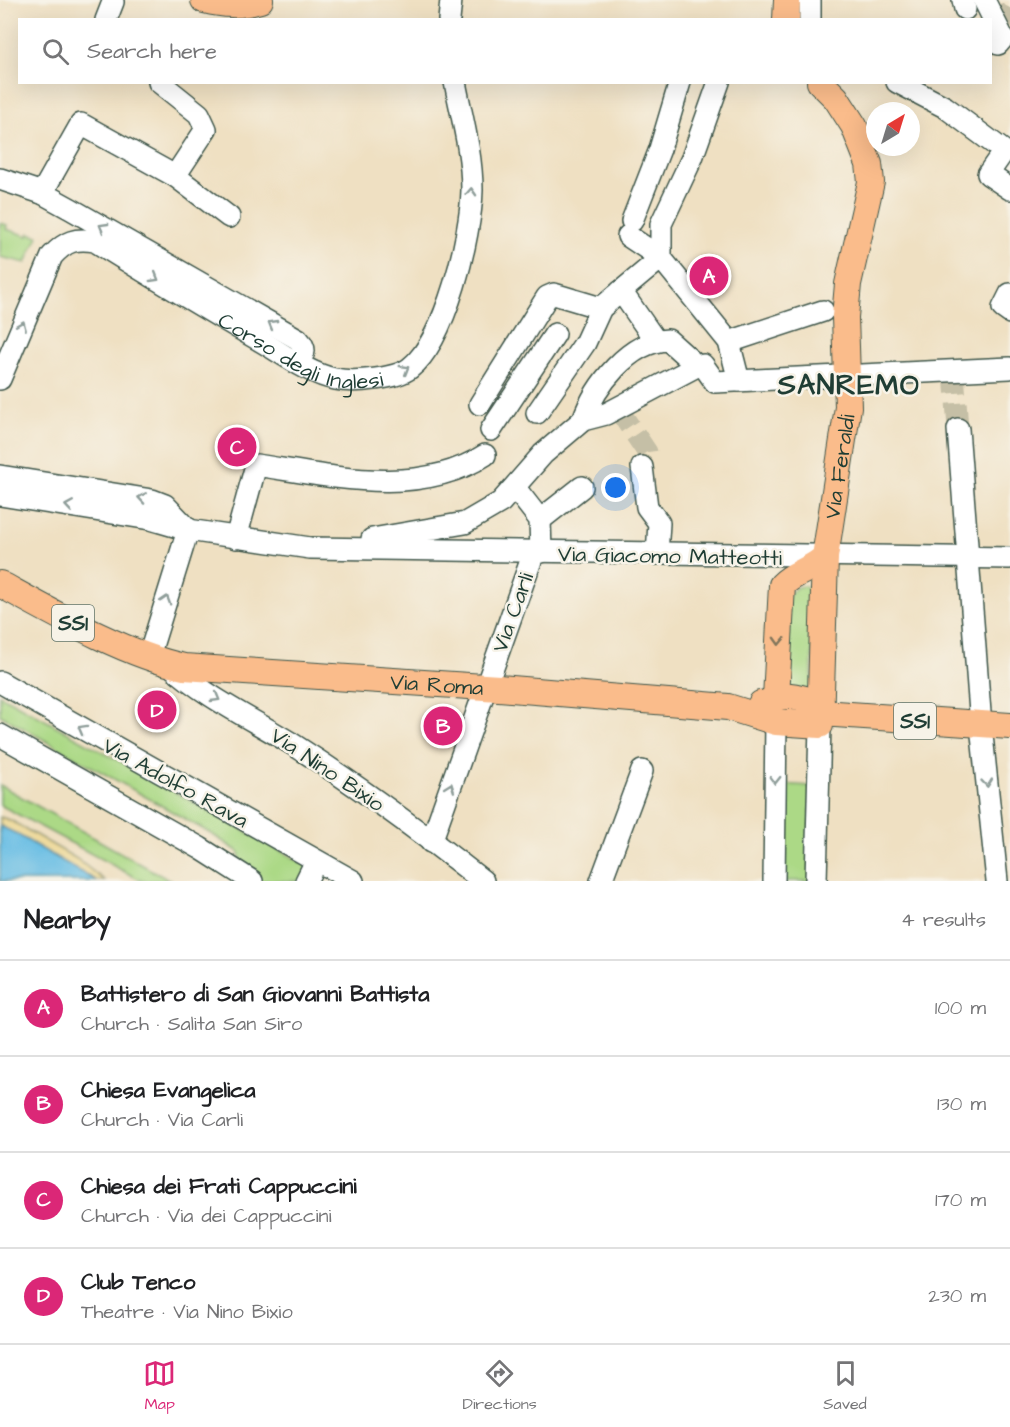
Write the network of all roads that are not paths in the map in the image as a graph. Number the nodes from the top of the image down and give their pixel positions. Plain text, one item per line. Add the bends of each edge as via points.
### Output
1 (204, 0) edge
2 (260, 0) edge
3 (451, 0) edge
4 (787, 0) edge
5 (810, 0) edge
6 (971, 3) edge
7 (449, 18) edge
8 (786, 18) edge
9 (810, 18) edge
10 (984, 18) edge
11 (992, 27) edge
12 (1003, 39) edge
13 (162, 84) edge
14 (455, 84) edge
15 (679, 84) edge
16 (718, 84) edge
17 (822, 84) edge
18 (901, 84) edge
19 (933, 84) edge
20 (662, 142) junction
21 (992, 142) junction
22 (694, 153) junction
23 (175, 176) junction
24 (0, 179) edge
25 (1010, 189) edge
26 (42, 193) junction
27 (229, 217) dead end
28 (661, 258) junction
29 (621, 291) junction
30 (1010, 294) edge
31 (601, 308) junction
32 (823, 311) dead end
33 (1010, 314) edge
34 (530, 322) junction
35 (555, 334) junction
36 (649, 342) junction
37 (729, 342) junction
38 (585, 343) junction
39 (298, 363) junction
40 (697, 366) junction
41 (1010, 368) edge
42 (848, 376) junction
43 (0, 379) edge
44 (739, 381) junction
45 (480, 404) dead end
46 (537, 413) dead end
47 (584, 420) junction
48 (958, 429) tunnel mouth
49 (642, 467) tunnel mouth
50 (0, 476) edge
51 (582, 487) dead end
52 (514, 488) junction
53 (0, 495) edge
54 (540, 520) junction
55 (188, 530) junction
56 (236, 538) junction
57 (354, 549) junction
58 (537, 552) junction
59 (657, 554) junction
60 (825, 557) junction
61 (969, 558) junction
62 (1010, 558) edge
63 (0, 584) edge
64 (782, 585) junction
65 (823, 605) junction
66 (159, 660) junction
67 (0, 682) edge
68 (486, 687) junction
69 (773, 710) junction
70 (821, 714) junction
71 (981, 725) junction
72 (1010, 726) edge
73 (0, 735) edge
74 (642, 771) dead end
75 (431, 842) junction
76 (316, 861) junction
77 (252, 881) edge
78 (306, 881) edge
79 (353, 881) edge
80 (483, 881) edge
81 (601, 881) edge
82 (774, 881) edge
83 (816, 881) edge
84 (997, 881) edge

1 - 2 main road via 234,5
3 - 7 street
4 - 8 main road
5 - 9 street
6 - 10 street
11 - 12 street
13 - 23 street via 199,114 206,129
39 -> 14 street, Corso degli Inglesi via 334,380 393,376 410,369 434,339 455,282 472,191 470,150
15 - 20 street
16 - 22 street
17 - 42 main road, Via Feraldi via 854,126 871,182 848,284
18 - 21 street via 945,107
19 - 21 street via 992,136
20 - 22 street
20 - 28 street via 630,228
21 - 25 street via 1004,151 988,174
22 - 28 street via 661,224
23 - 26 street via 81,124
23 - 27 street
24 - 26 street
39 -> 26 street via 305,353 298,339
28 - 29 street
28 - 37 street via 687,274 714,324
29 - 31 street
29 - 36 street
30 - 33 street via 1004,308
31 - 34 street via 554,294 541,303
31 - 38 street
32 - 37 street
34 - 35 street
34 - 45 street
35 - 38 street
35 - 56 street via 466,468 415,480 327,476 256,465
36 - 40 street via 668,340
36 - 47 street via 631,353 592,397
37 - 44 street
38 - 46 street
43 -> 39 street, Corso degli Inglesi via 52,256 76,238 95,241
40 - 44 street via 703,364 715,382
40 - 47 street via 606,414
41 - 42 street
42 - 44 street
42 - 60 main road, Via Feraldi via 848,407
47 - 52 street via 562,434
48 - 61 street
49 - 59 street via 647,507 658,523
55 -> 50 street via 165,505 152,500
51 - 54 street
52 - 54 street
52 - 57 street via 501,502 465,523 372,539
55 -> 53 street, Via Giacomo Matteotti via 150,519
54 - 58 street, Via Carli
55 - 56 street, Via Giacomo Matteotti
66 -> 55 street
56 - 57 street, Via Giacomo Matteotti via 310,548
57 - 58 street, Via Giacomo Matteotti
58 - 59 street, Via Giacomo Matteotti
58 - 68 street, Via Carli
59 - 60 street, Via Giacomo Matteotti
60 - 61 street, Via Giacomo Matteotti
60 - 64 main road
60 - 65 main road, Via Feraldi
61 - 62 street, Via Giacomo Matteotti
61 - 71 street
63 - 66 main road, SS1 via 64,619
64 - 65 main road via 802,581 819,594
64 -> 69 main road
65 - 70 main road, Via Feraldi
66 - 68 main road, Via Roma / SS1
66 -> 75 street, Via Nino Bixio via 345,779
76 -> 67 street, Via Adolfo Rava
68 - 69 main road, Via Roma / SS1
75 -> 68 street, Via Carli
69 - 70 main road, Via Roma / SS1
69 -> 82 street
70 - 71 main road, Via Roma / SS1
70 - 83 street
71 - 72 main road, Via Roma / SS1
71 -> 84 street
73 - 77 street
74 - 81 street
75 - 80 street, Via Nino Bixio
76 - 78 street
76 - 79 street, Via Adolfo Rava

